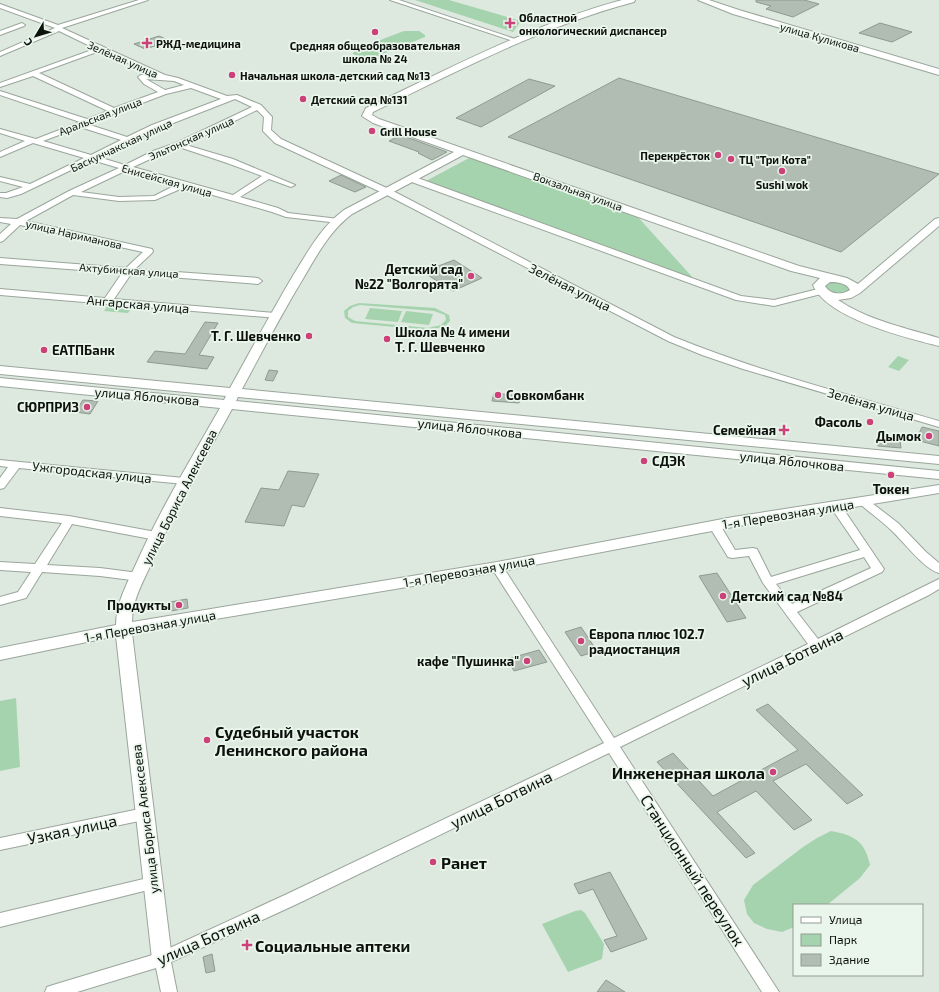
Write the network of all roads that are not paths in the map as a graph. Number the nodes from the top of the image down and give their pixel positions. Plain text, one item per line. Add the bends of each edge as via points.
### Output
1 (145, 0) edge
2 (393, 0) edge
3 (631, 0) edge
4 (702, 0) edge
5 (0, 6) edge
6 (10, 10) junction
7 (0, 13) edge
8 (22, 26) dead end
9 (58, 28) junction
10 (0, 34) edge
11 (518, 41) junction
12 (94, 46) junction
13 (0, 54) edge
14 (939, 72) edge
15 (33, 73) junction
16 (163, 77) junction
17 (0, 85) edge
18 (191, 86) junction
19 (164, 92) junction
20 (0, 93) edge
21 (232, 98) junction
22 (258, 107) junction
23 (114, 111) junction
24 (83, 122) junction
25 (0, 131) edge
26 (127, 140) junction
27 (34, 141) junction
28 (179, 145) junction
29 (0, 146) edge
30 (12, 149) junction
31 (463, 151) junction
32 (0, 155) edge
33 (91, 158) junction
34 (126, 168) junction
35 (268, 176) junction
36 (0, 179) edge
37 (412, 180) junction
38 (185, 184) junction
39 (291, 185) dead end
40 (30, 186) junction
41 (388, 192) junction
42 (72, 193) junction
43 (3, 195) edge
44 (234, 198) junction
45 (0, 220) edge
46 (336, 221) junction
47 (939, 221) edge
48 (18, 222) junction
49 (0, 239) edge
50 (0, 260) edge
51 (795, 269) junction
52 (129, 270) junction
53 (877, 274) junction
54 (840, 279) junction
55 (258, 281) dead end
56 (822, 290) junction
57 (0, 292) edge
58 (855, 292) junction
59 (108, 301) junction
60 (276, 316) junction
61 (867, 319) junction
62 (939, 342) edge
63 (0, 370) edge
64 (0, 382) edge
65 (230, 398) junction
66 (939, 424) edge
67 (939, 460) edge
68 (0, 463) edge
69 (16, 464) junction
70 (939, 475) edge
71 (184, 481) junction
72 (0, 486) edge
73 (939, 489) edge
74 (864, 502) junction
75 (836, 506) junction
76 (0, 512) edge
77 (69, 520) junction
78 (715, 526) junction
79 (156, 536) junction
80 (867, 552) junction
81 (0, 566) edge
82 (497, 567) junction
83 (939, 569) edge
84 (37, 570) junction
85 (139, 577) junction
86 (769, 582) junction
87 (939, 583) edge
88 (0, 601) edge
89 (790, 610) junction
90 (124, 629) junction
91 (816, 645) junction
92 (0, 654) edge
93 (612, 745) junction
94 (144, 814) junction
95 (0, 844) edge
96 (152, 883) junction
97 (0, 920) edge
98 (162, 958) junction
99 (53, 992) edge
100 (169, 992) edge
101 (771, 992) edge

1 - 9 street
2 - 11 street
3 - 11 main road via 578,16
4 - 14 main road, улица Куликова
5 - 6 street, Зелёная улица
6 - 7 street
6 - 9 street, Зелёная улица
8 - 10 street
9 - 12 street, Зелёная улица
9 - 13 street
11 - 31 main road, Вокзальная улица via 369,110 367,116 376,121
12 - 15 street via 92,52
12 - 16 street, Зелёная улица
15 - 17 street
15 - 23 street
16 - 18 street via 176,79
16 - 19 street, Зелёная улица via 141,77 146,83
18 - 19 street, Зелёная улица
18 - 21 street
19 - 23 street, Аральская улица
20 - 24 street
21 - 22 street
21 - 26 street, Баскунчакская улица
22 - 28 street, Эльтонская улица
22 - 41 street, Зелёная улица via 268,117 267,131 278,141
23 - 24 street, Аральская улица
24 - 26 street
24 - 27 street, Аральская улица
25 - 27 street, Енисейская улица
26 - 33 street, Баскунчакская улица
27 - 30 street, Аральская улица
27 - 33 street, Енисейская улица
28 - 34 street, Эльтонская улица
28 - 35 street
29 - 30 street
30 - 32 street, Аральская улица
31 - 37 main road, улица Бориса Алексеева
31 - 51 main road, Вокзальная улица
33 - 34 street, Енисейская улица
33 - 40 street, Баскунчакская улица
34 - 38 street, Енисейская улица
34 - 42 street, Эльтонская улица
35 - 39 street
35 - 44 street
36 - 40 street
37 - 41 main road, улица Бориса Алексеева
37 - 56 street via 739,298 774,303
38 - 42 street via 155,198 119,199
38 - 44 street, Енисейская улица
40 - 43 street, Баскунчакская улица
41 - 46 main road, улица Бориса Алексеева via 362,204
41 - 66 street, Зелёная улица via 671,339 705,353
42 - 48 street, Эльтонская улица
44 - 46 street, Енисейская улица via 286,215
45 - 48 street, улица Нариманова
46 - 60 main road, улица Бориса Алексеева via 323,236
47 - 53 main road
48 - 49 street, Эльтонская улица
48 - 52 street, улица Нариманова via 148,251
50 - 52 street, Ахтубинская улица
51 - 54 main road, Вокзальная улица
51 - 56 main road, Вокзальная улица via 808,275
52 - 55 street, Ахтубинская улица
52 - 59 street
53 - 54 main road via 858,280
53 - 58 main road
54 - 56 main road via 823,281
54 - 58 main road via 852,284
56 - 58 main road via 840,297
56 - 61 main road, Вокзальная улица via 829,300 839,307
57 - 59 street, Ангарская улица
58 - 61 main road via 851,301 852,306
59 - 60 street, Ангарская улица
60 - 65 main road, улица Бориса Алексеева
61 - 62 main road, Вокзальная улица
63 - 65 main road, улица Яблочкова
64 - 65 main road, улица Яблочкова
65 - 67 main road, улица Яблочкова
65 - 70 main road, улица Яблочкова
65 - 71 main road, улица Бориса Алексеева
68 - 69 street, Ужгородская улица
69 - 71 street, Ужгородская улица
69 - 72 street
71 - 79 main road, улица Бориса Алексеева
73 - 74 main road, 1-я Перевозная улица
74 - 75 main road, 1-я Перевозная улица
74 - 83 street via 894,526 922,556
75 - 78 main road, 1-я Перевозная улица
75 - 80 street
76 - 77 street
77 - 79 street
77 - 84 street
78 - 82 main road, 1-я Перевозная улица
78 - 86 street via 732,554 753,552
79 - 85 main road, улица Бориса Алексеева
80 - 86 street
80 - 89 street via 878,569
81 - 84 street
82 - 90 main road, 1-я Перевозная улица
82 - 93 street, Станционный переулок
84 - 85 street via 100,572
84 - 88 street via 22,595
85 - 90 main road, улица Бориса Алексеева via 126,603
86 - 89 street
87 - 91 street, улица Ботвина
89 - 91 street
90 - 92 main road, 1-я Перевозная улица
90 - 94 main road, улица Бориса Алексеева
91 - 93 street, улица Ботвина
93 - 98 street, улица Ботвина via 306,893
93 - 101 street, Станционный переулок
94 - 95 street, Узкая улица
94 - 96 main road, улица Бориса Алексеева
96 - 97 street
96 - 98 main road, улица Бориса Алексеева
98 - 99 street, улица Ботвина
98 - 100 street, улица Бориса Алексеева

